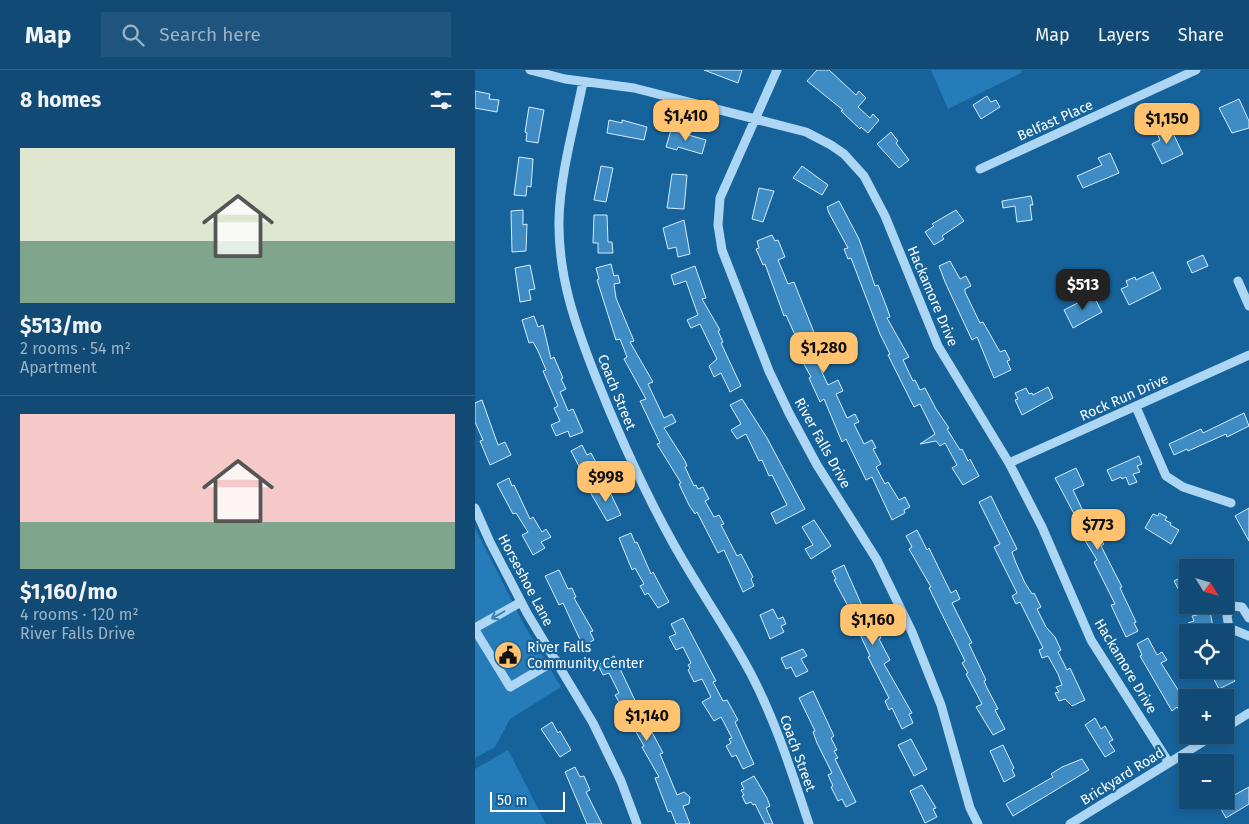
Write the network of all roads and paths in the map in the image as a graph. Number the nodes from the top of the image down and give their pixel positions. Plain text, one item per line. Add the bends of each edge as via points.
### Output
1 (530, 70) edge
2 (777, 70) edge
3 (1196, 70) edge
4 (583, 82) junction
5 (757, 119) junction
6 (980, 170) dead end
7 (1238, 281) dead end
8 (1249, 306) edge
9 (1249, 355) edge
10 (1136, 407) junction
11 (1009, 463) junction
12 (1231, 503) dead end
13 (475, 508) edge
14 (521, 602) junction
15 (1249, 618) edge
16 (475, 629) edge
17 (1249, 636) edge
18 (556, 660) junction
19 (1249, 713) edge
20 (1234, 722) edge
21 (1200, 744) edge
22 (1169, 763) junction
23 (637, 824) edge
24 (809, 824) edge
25 (978, 824) edge
26 (1070, 824) edge

1 - 4 street, Hackamore Drive
2 - 5 street, River Falls Drive
3 - 6 street, Belfast Place
4 - 5 street, Hackamore Drive via 634,88
4 - 24 street, Coach Street via 562,184 559,220 562,270 573,320 635,471 752,676 783,745
5 - 11 street, Hackamore Drive via 806,132 831,145 864,176 885,216 938,346
5 - 25 street, River Falls Drive via 720,198 718,224 722,250 769,371 789,413 817,465 877,560 912,632 941,705
7 - 8 street
9 - 10 street, Rock Run Drive
10 - 11 street, Rock Run Drive
10 - 12 street via 1166,476 1183,487
11 - 22 street, Hackamore Drive via 1042,527 1091,640
13 - 14 street, Horseshoe Lane
14 -> 16 street
14 - 18 street, Horseshoe Lane
15 - 17 street via 1242,607 1232,606 1227,616 1229,628
16 - 18 street via 510,687
18 - 23 street, Horseshoe Lane via 593,723 621,781
19 - 20 street
21 - 22 street, Brickyard Road
22 - 26 street, Brickyard Road

